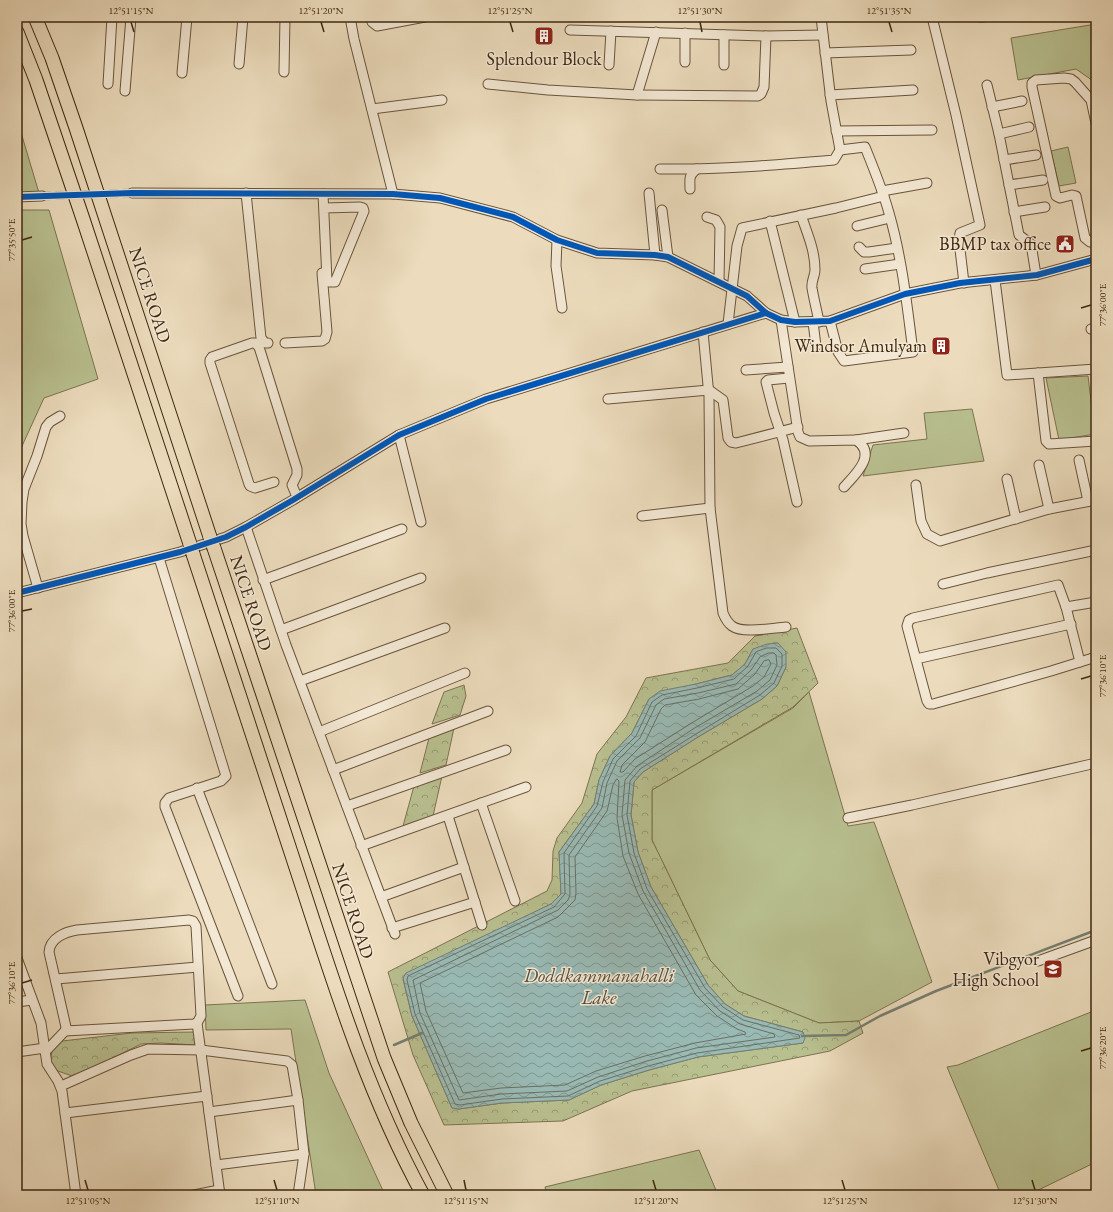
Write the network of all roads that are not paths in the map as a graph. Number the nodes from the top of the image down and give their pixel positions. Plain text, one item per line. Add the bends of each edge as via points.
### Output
1 (34, 17) edge
2 (112, 17) edge
3 (131, 17) edge
4 (187, 17) edge
5 (243, 17) edge
6 (286, 17) edge
7 (350, 17) edge
8 (371, 17) edge
9 (425, 17) edge
10 (821, 17) edge
11 (932, 17) edge
12 (980, 17) edge
13 (983, 17) edge
14 (570, 30) dead end
15 (611, 31) junction
16 (17, 32) edge
17 (656, 32) junction
18 (685, 33) junction
19 (724, 34) junction
20 (823, 35) junction
21 (766, 36) junction
22 (911, 50) dead end
23 (825, 53) junction
24 (685, 62) dead end
25 (239, 64) dead end
26 (609, 65) dead end
27 (724, 66) dead end
28 (284, 72) dead end
29 (182, 73) dead end
30 (108, 84) dead end
31 (488, 84) dead end
32 (987, 85) dead end
33 (913, 90) dead end
34 (125, 91) dead end
35 (637, 95) junction
36 (830, 95) junction
37 (442, 100) dead end
38 (1022, 101) dead end
39 (992, 107) junction
40 (372, 109) junction
41 (1096, 123) edge
42 (1029, 127) dead end
43 (932, 130) dead end
44 (836, 131) junction
45 (999, 134) junction
46 (840, 150) junction
47 (1036, 155) dead end
48 (1004, 160) junction
49 (660, 169) dead end
50 (697, 169) junction
51 (1042, 180) dead end
52 (927, 183) dead end
53 (1009, 185) junction
54 (690, 189) dead end
55 (132, 193) tunnel mouth
56 (246, 193) junction
57 (649, 193) dead end
58 (883, 193) junction
59 (320, 194) junction
60 (393, 194) junction
61 (42, 196) tunnel mouth
62 (17, 197) edge
63 (1044, 207) dead end
64 (324, 208) junction
65 (662, 210) dead end
66 (1014, 212) junction
67 (801, 215) junction
68 (707, 217) dead end
69 (890, 218) junction
70 (770, 221) junction
71 (857, 226) dead end
72 (557, 240) junction
73 (1096, 242) edge
74 (859, 247) dead end
75 (897, 248) junction
76 (654, 255) junction
77 (668, 257) junction
78 (1096, 259) edge
79 (900, 264) junction
80 (865, 269) dead end
81 (1036, 275) junction
82 (995, 280) junction
83 (719, 282) junction
84 (964, 283) junction
85 (732, 288) junction
86 (905, 294) junction
87 (562, 308) dead end
88 (766, 313) junction
89 (781, 320) junction
90 (830, 321) junction
91 (795, 322) junction
92 (816, 322) junction
93 (728, 324) junction
94 (703, 332) junction
95 (268, 343) dead end
96 (285, 343) dead end
97 (816, 346) dead end
98 (788, 367) junction
99 (1096, 369) edge
100 (746, 370) dead end
101 (1038, 373) junction
102 (789, 378) junction
103 (709, 390) junction
104 (608, 399) dead end
105 (60, 416) dead end
106 (798, 427) junction
107 (781, 432) junction
108 (904, 433) dead end
109 (399, 435) junction
110 (856, 440) junction
111 (1096, 441) edge
112 (1080, 460) dead end
113 (1039, 465) dead end
114 (1007, 479) dead end
115 (274, 482) dead end
116 (916, 485) dead end
117 (844, 487) dead end
118 (297, 497) junction
119 (1092, 501) edge
120 (797, 502) dead end
121 (710, 508) junction
122 (1049, 509) junction
123 (642, 516) dead end
124 (1016, 519) junction
125 (421, 522) dead end
126 (246, 527) junction
127 (402, 529) dead end
128 (1096, 550) edge
129 (159, 558) junction
130 (421, 578) dead end
131 (263, 580) junction
132 (943, 584) dead end
133 (38, 588) junction
134 (17, 593) edge
135 (1096, 602) edge
136 (1066, 607) junction
137 (1071, 624) junction
138 (786, 627) dead end
139 (445, 628) dead end
140 (281, 630) junction
141 (1096, 657) edge
142 (916, 659) junction
143 (1080, 662) junction
144 (466, 672) dead end
145 (300, 681) junction
146 (488, 711) dead end
147 (319, 732) junction
148 (506, 750) dead end
149 (1096, 763) edge
150 (333, 770) junction
151 (526, 787) dead end
152 (198, 788) junction
153 (482, 804) junction
154 (346, 806) junction
155 (448, 816) junction
156 (848, 818) dead end
157 (361, 846) junction
158 (464, 868) junction
159 (381, 897) junction
160 (516, 901) dead end
161 (475, 902) junction
162 (482, 925) dead end
163 (1096, 940) edge
164 (17, 958) edge
165 (1038, 961) dead end
166 (198, 967) junction
167 (56, 979) junction
168 (272, 984) dead end
169 (238, 996) dead end
170 (32, 1000) junction
171 (17, 1002) edge
172 (197, 1023) junction
173 (64, 1031) junction
174 (45, 1050) junction
175 (201, 1050) junction
176 (18, 1052) edge
177 (61, 1086) junction
178 (207, 1096) junction
179 (298, 1100) junction
180 (209, 1112) junction
181 (65, 1114) junction
182 (304, 1154) junction
183 (216, 1165) junction
184 (220, 1193) edge
185 (76, 1195) edge
186 (194, 1195) edge
187 (298, 1195) edge
188 (423, 1195) edge
189 (447, 1195) edge

1 - 189 highway, NICE ROAD via 52,58 76,128 384,1058 411,1123
2 - 30 street
3 - 34 street
4 - 29 street
5 - 25 street
6 - 28 street
7 - 40 street
8 - 9 street via 376,26
10 - 20 street
11 - 84 street via 980,225 960,233
12 - 13 street
14 - 15 street
15 - 17 street
15 - 26 street
16 - 188 highway via 83,218 364,1070
17 - 18 street
17 - 35 street
18 - 19 street
18 - 24 street
19 - 21 street
19 - 27 street
20 - 21 street
20 - 23 street
21 - 35 street via 764,87 758,96
22 - 23 street
23 - 36 street
31 - 35 street
32 - 39 street
33 - 36 street
36 - 44 street
37 - 40 street
38 - 39 street
39 - 45 street
40 - 60 street
41 - 73 street via 1091,100 1071,79 1033,81 1032,87 1056,196 1076,196 1085,238 1090,242
42 - 45 street
43 - 44 street
44 - 46 street
45 - 48 street
46 - 50 street via 834,160
46 - 58 street via 865,148
47 - 48 street
48 - 53 street
49 - 50 street
50 - 54 street via 691,173
51 - 53 street
52 - 58 street
53 - 66 street
55 - 56 street
56 - 59 street
56 - 95 street via 261,338
57 - 76 street
58 - 67 street via 836,208
58 - 69 street
59 - 60 street
59 - 64 street
59 - 96 street via 326,336 322,340
60 - 72 street via 440,198 512,217
61 - 62 street
63 - 66 street
64 - 64 street via 328,280 332,283 335,282 364,211 360,207
65 - 77 street
66 - 81 street via 1019,235 1031,244
67 - 70 street
67 - 92 street via 814,257 812,289 817,307
68 - 83 street via 716,220 720,227
69 - 71 street
69 - 75 street
70 - 85 street via 742,228
70 - 91 street
72 - 76 street via 597,253
72 - 87 street via 556,266
74 - 75 street via 869,252
75 - 79 street
76 - 77 street
77 - 83 street
78 - 81 street
79 - 80 street
79 - 86 street
81 - 82 street
82 - 84 street
82 - 101 street via 1007,375
83 - 85 street
84 - 86 street
85 - 88 street via 747,296
85 - 93 street
86 - 90 street
86 - 90 street via 913,352 844,361 838,352
88 - 89 street
88 - 93 street
89 - 91 street
89 - 98 street
90 - 92 street
91 - 92 street
92 - 97 street
93 - 94 street
94 - 103 street
94 - 109 street via 486,399
98 - 100 street
98 - 102 street
99 - 101 street
101 - 111 street via 1046,441 1049,444
102 - 106 street
102 - 107 street via 766,382
103 - 104 street
103 - 107 street via 723,400 728,438 731,442
103 - 121 street
105 - 133 street via 46,427 22,495 22,530
106 - 107 street
106 - 110 street via 800,437 809,441
107 - 120 street
108 - 110 street
109 - 118 street
109 - 125 street
110 - 117 street via 864,448 864,462
112 - 119 street
113 - 122 street
114 - 124 street
115 - 118 street via 255,488 250,486 210,363 212,357 252,343 259,347 298,469 292,485
116 - 124 street via 921,520 927,534 940,541
118 - 126 street
119 - 122 street
121 - 123 street
121 - 138 street via 726,620 732,627 742,630
122 - 124 street
126 - 129 street via 226,537
126 - 131 street
127 - 131 street
128 - 132 street via 987,572
129 - 133 street
129 - 152 street via 226,776
130 - 140 street
131 - 140 street
133 - 134 street
135 - 136 street
136 - 137 street
136 - 142 street via 1058,585 914,618 907,626
137 - 142 street
137 - 143 street
139 - 145 street
140 - 145 street
141 - 143 street
142 - 143 street via 928,704
144 - 147 street
145 - 147 street
146 - 150 street
147 - 150 street
148 - 154 street
149 - 156 street via 912,806
150 - 154 street
151 - 153 street
152 - 168 street
152 - 169 street via 169,798 165,807
153 - 155 street
153 - 160 street
154 - 157 street
155 - 157 street
155 - 158 street
157 - 159 street
158 - 159 street
158 - 161 street
159 - 161 street via 394,931
161 - 162 street
163 - 165 street
164 - 170 street
166 - 167 street
166 - 167 street via 196,926 189,920 65,933 57,937 49,947
166 - 172 street via 201,1016
167 - 173 street via 66,1023
170 - 171 street
170 - 174 street via 43,1029
172 - 173 street
172 - 175 street
173 - 174 street
174 - 176 street
174 - 177 street via 45,1059
175 - 177 street via 148,1049
175 - 178 street
175 - 179 street via 287,1061 292,1066
177 - 181 street
178 - 180 street
178 - 181 street
179 - 180 street
179 - 182 street
180 - 183 street
181 - 185 street
182 - 183 street
182 - 187 street
183 - 184 street
184 - 186 street

